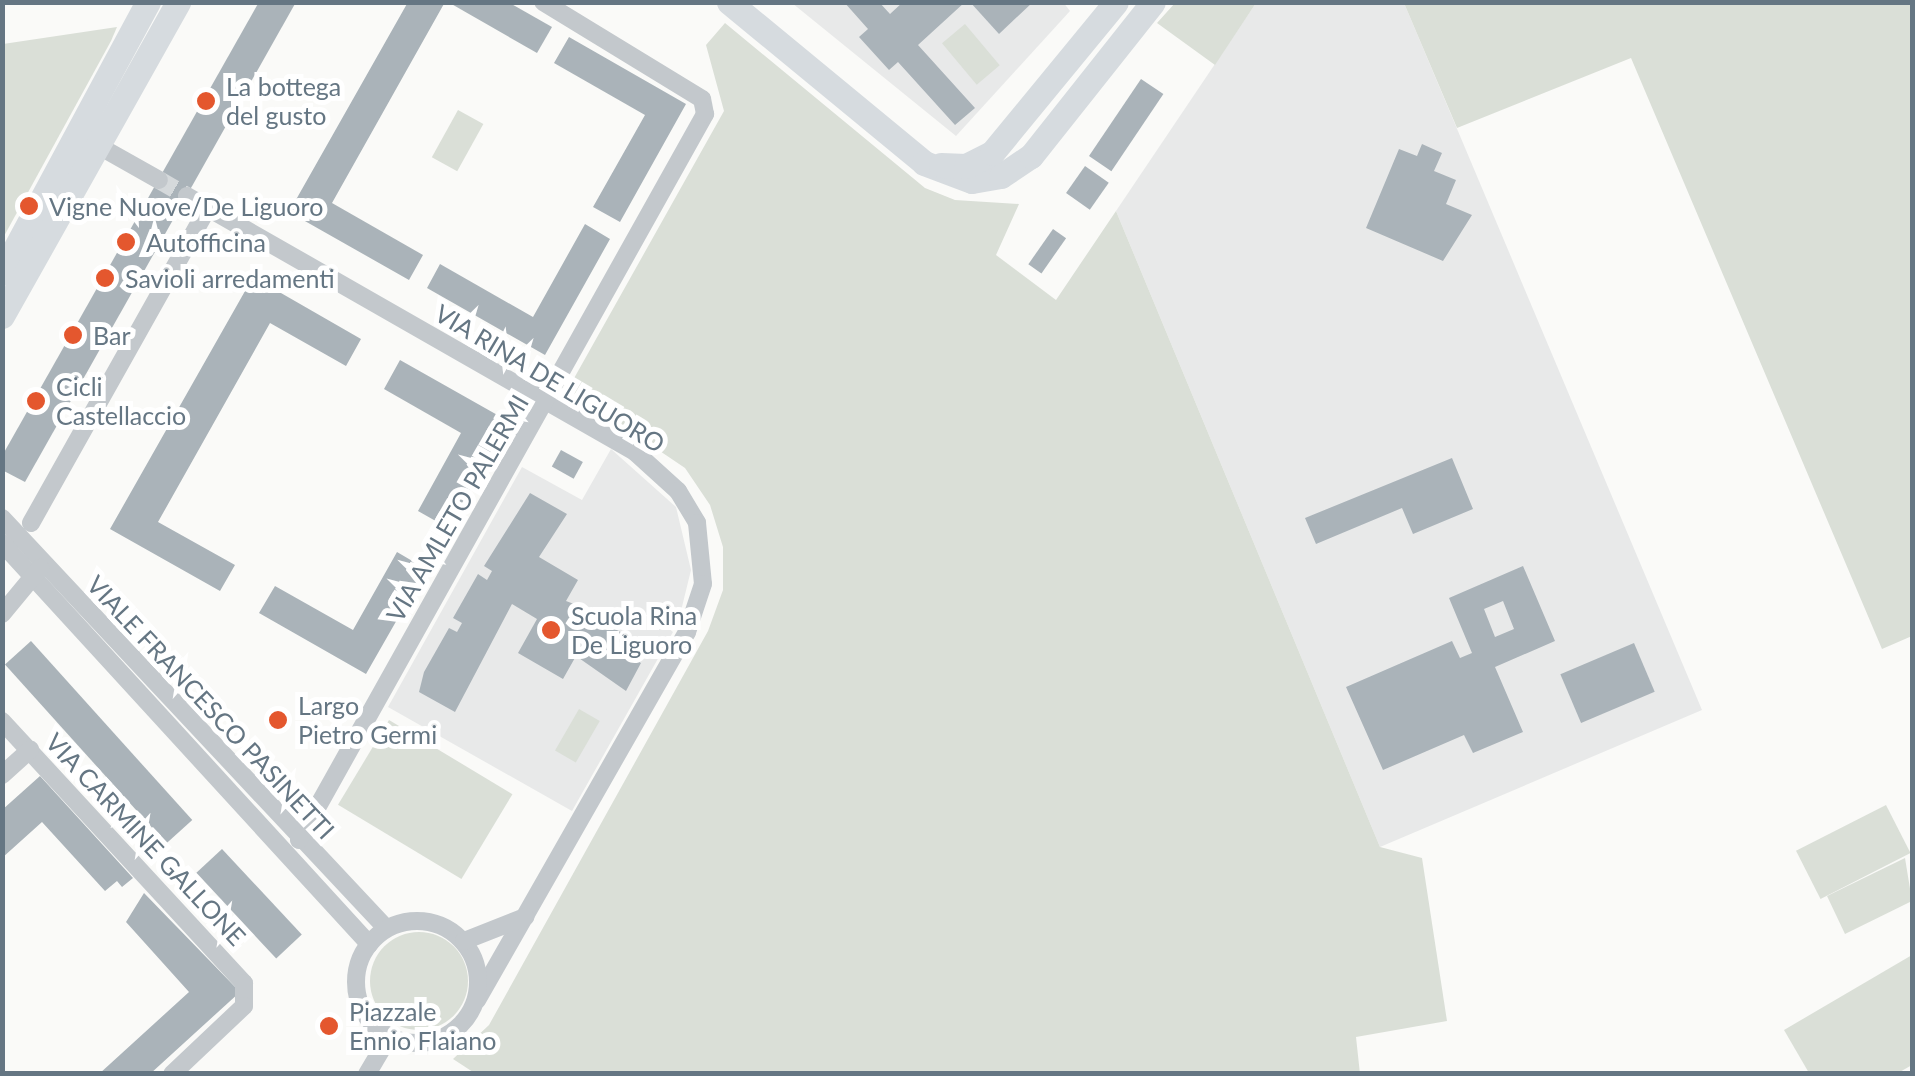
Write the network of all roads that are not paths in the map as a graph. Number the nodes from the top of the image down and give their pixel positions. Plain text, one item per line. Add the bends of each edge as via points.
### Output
1 (148, 2) edge
2 (178, 2) edge
3 (544, 2) edge
4 (728, 2) edge
5 (1116, 2) edge
6 (1153, 2) edge
7 (98, 145) junction
8 (924, 163) junction
9 (158, 180) tunnel mouth
10 (187, 196) tunnel mouth
11 (208, 208) junction
12 (2, 273) edge
13 (2, 316) edge
14 (548, 402) junction
15 (2, 518) edge
16 (30, 523) dead end
17 (2, 542) edge
18 (39, 569) junction
19 (55, 599) junction
20 (4, 613) edge
21 (2, 721) edge
22 (30, 750) junction
23 (2, 775) edge
24 (299, 840) junction
25 (526, 916) junction
26 (386, 928) junction
27 (464, 940) junction
28 (369, 944) junction
29 (477, 1000) junction
30 (389, 1036) junction
31 (172, 1074) edge
32 (367, 1074) edge

1 - 12 main road
2 - 7 main road
3 - 14 street, VIA AMLETO PALERMI via 702,99 705,114
4 - 8 main road
5 - 8 main road via 992,153 966,166
6 - 8 main road via 1020,165 972,181
7 - 9 street
7 - 13 main road
10 - 11 street, VIA RINA DE LIGUORO
11 - 14 street, VIA RINA DE LIGUORO
11 - 16 street
14 - 24 street, VIA AMLETO PALERMI
14 - 25 street, VIA RINA DE LIGUORO via 635,452 678,491 696,523 703,584 683,640
15 - 18 street, VIALE FRANCESCO PASINETTI
17 - 18 street, VIALE FRANCESCO PASINETTI
18 - 19 street, VIALE FRANCESCO PASINETTI
18 - 20 street
18 - 24 street, VIALE FRANCESCO PASINETTI
19 - 20 street
19 - 28 street, VIALE FRANCESCO PASINETTI
21 - 22 street, VIA CARMINE GALLONE
22 - 23 street
22 - 31 street, VIA CARMINE GALLONE via 248,994
24 - 26 street, VIALE FRANCESCO PASINETTI
25 - 27 street
25 - 29 street, VIA RINA DE LIGUORO
26 - 27 street via 434,922
26 - 28 street
27 - 29 street via 477,968
28 - 30 street via 357,995
29 - 30 street via 442,1039
30 - 32 street

